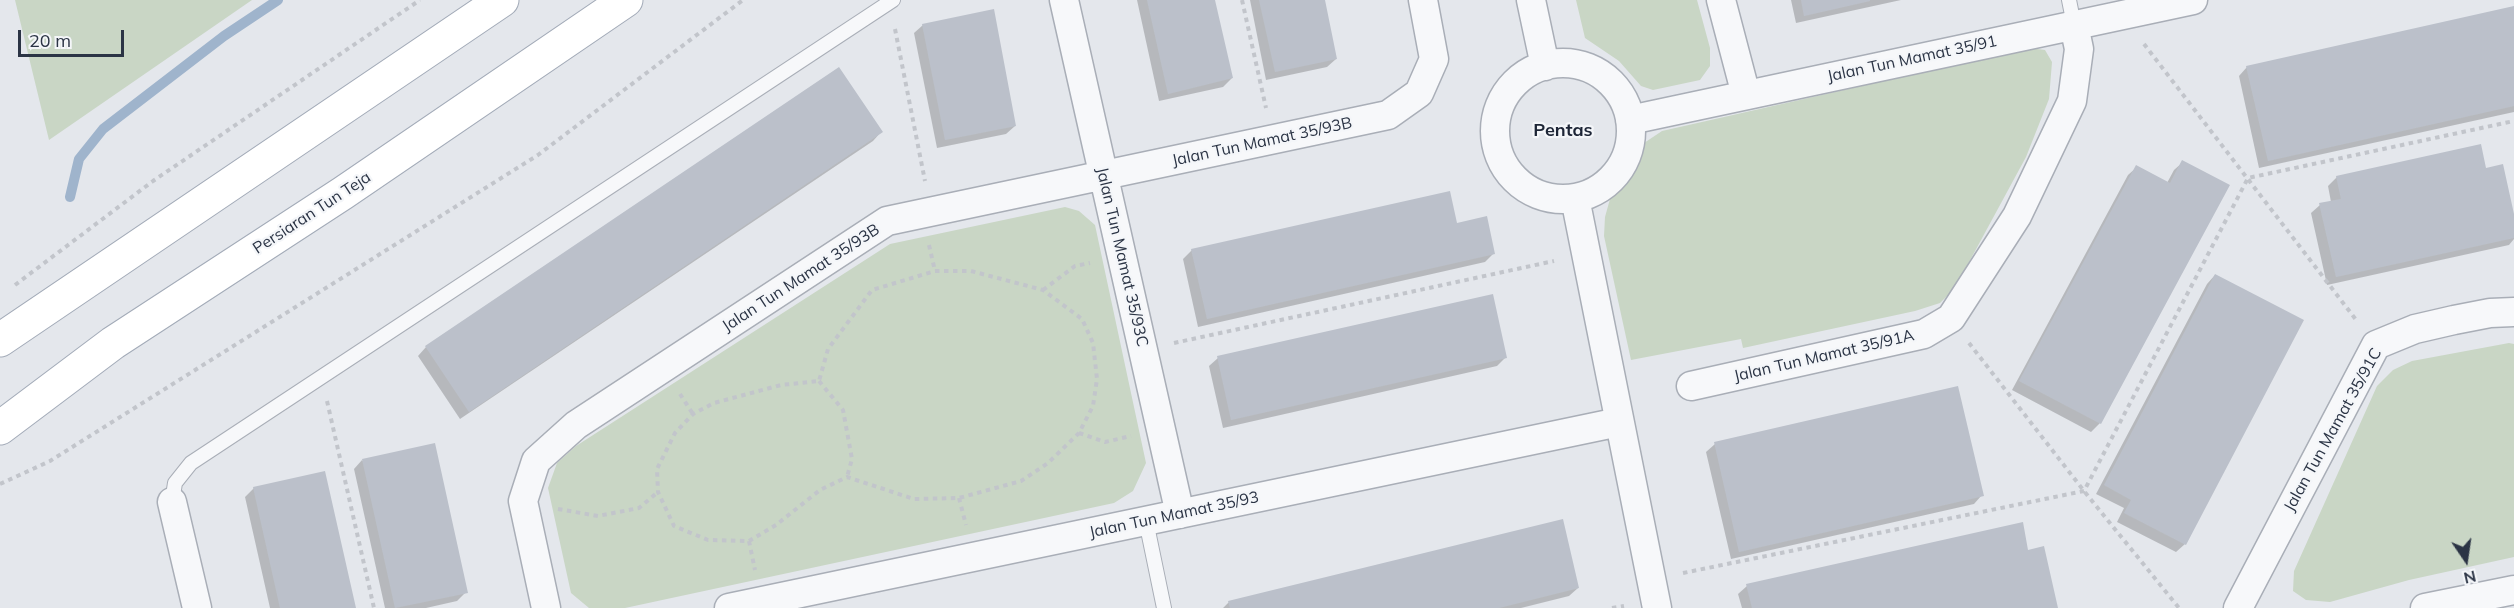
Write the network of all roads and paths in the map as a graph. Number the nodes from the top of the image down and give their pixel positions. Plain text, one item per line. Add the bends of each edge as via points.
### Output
1 (420, 0) edge
2 (502, 0) edge
3 (626, 0) edge
4 (743, 0) edge
5 (1064, 0) edge
6 (1242, 0) edge
7 (1423, 0) edge
8 (1531, 0) edge
9 (1721, 0) edge
10 (2193, 0) edge
11 (891, 1) edge
12 (2071, 13) edge
13 (2121, 15) junction
14 (1545, 66) junction
15 (1746, 95) junction
16 (1268, 117) dead end
17 (1630, 120) junction
18 (2514, 121) edge
19 (1103, 176) junction
20 (2248, 178) junction
21 (927, 192) dead end
22 (1575, 198) junction
23 (926, 236) dead end
24 (1555, 261) dead end
25 (1093, 262) dead end
26 (934, 271) junction
27 (10, 289) dead end
28 (1043, 290) junction
29 (2514, 312) edge
30 (1951, 318) junction
31 (0, 340) edge
32 (1169, 344) dead end
33 (2376, 345) junction
34 (321, 377) junction
35 (819, 381) junction
36 (1691, 386) dead end
37 (678, 391) dead end
38 (693, 414) junction
39 (1619, 422) junction
40 (0, 428) edge
41 (1079, 433) junction
42 (1140, 434) dead end
43 (847, 477) junction
44 (0, 484) edge
45 (2084, 491) junction
46 (657, 492) junction
47 (959, 498) junction
48 (172, 502) joint
49 (551, 508) dead end
50 (1180, 514) junction
51 (1146, 520) junction
52 (968, 534) dead end
53 (749, 541) junction
54 (1652, 579) junction
55 (757, 580) dead end
56 (2514, 590) edge
57 (197, 608) edge
58 (374, 608) edge
59 (546, 608) edge
60 (729, 608) edge
61 (1164, 608) edge
62 (1657, 608) edge
63 (2179, 608) edge
64 (2238, 608) edge
65 (2425, 608) edge

1 - 27 path via 153,181
2 - 31 main road
3 - 40 main road, Persiaran Tun Teja via 343,193 113,343
4 - 44 path via 538,155 50,461
5 - 19 street, Jalan Tun Mamat 35/93C
6 - 16 path
7 - 19 street, Jalan Tun Mamat 35/93B via 1434,58 1419,93 1388,116
8 - 14 street
9 - 15 street
10 - 13 street, Jalan Tun Mamat 35/91
11 - 21 path
11 - 34 lane
12 - 13 street, Jalan Tun Mamat 35/91
12 - 15 street, Jalan Tun Mamat 35/91
12 - 30 street, Jalan Tun Mamat 35/91A via 2079,49 2072,101 2017,216
13 - 20 path
14 - 17 street via 1564,63 1599,74 1614,86
14 - 22 street via 1513,86 1502,101 1496,119 1500,156 1522,186 1557,199
15 - 17 street, Jalan Tun Mamat 35/91
17 - 22 street via 1629,149 1615,176 1590,194
18 - 20 path
19 - 50 street, Jalan Tun Mamat 35/93C
19 - 59 street, Jalan Tun Mamat 35/93B via 887,221 576,425 536,461 523,501
20 - 33 path
20 - 45 path
22 - 39 street
23 - 26 path
24 - 32 path
25 - 28 path via 1075,266
26 - 28 path via 971,271
26 - 35 path via 872,290 828,349
28 - 41 path via 1082,319 1093,344 1097,379 1093,406
29 - 33 street, Jalan Tun Mamat 35/91C via 2490,313 2415,329
30 - 36 street, Jalan Tun Mamat 35/91A via 1924,334
30 - 45 path
33 - 64 street, Jalan Tun Mamat 35/91C
34 - 48 lane via 191,463 175,483
34 - 58 path
35 - 38 path via 770,388 714,403
35 - 43 path via 843,410 852,459
37 - 38 path
38 - 46 path via 675,433 657,469
39 - 50 street, Jalan Tun Mamat 35/93
39 - 54 street
41 - 42 path via 1105,442
41 - 47 path via 1048,463 1021,481
43 - 47 path via 914,500
43 - 53 path via 820,490
45 - 54 path
45 - 63 path
46 - 49 path via 639,508 598,516
46 - 53 path via 674,525 708,540
47 - 52 path
48 - 57 street
50 - 51 street, Jalan Tun Mamat 35/93
51 - 60 street, Jalan Tun Mamat 35/93
51 - 61 lane
53 - 55 path
54 - 62 street
56 - 65 street

